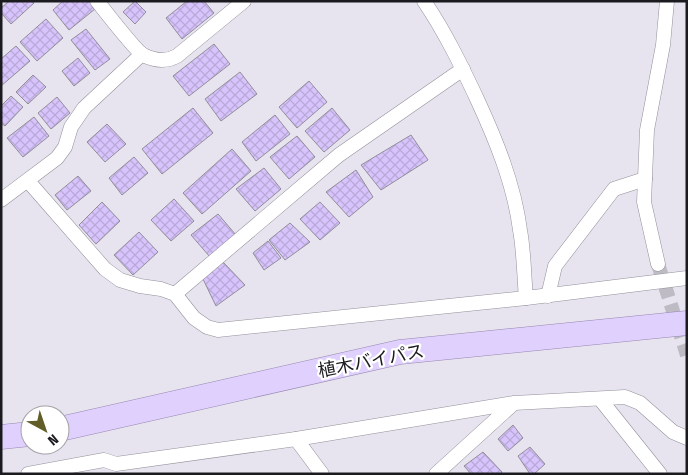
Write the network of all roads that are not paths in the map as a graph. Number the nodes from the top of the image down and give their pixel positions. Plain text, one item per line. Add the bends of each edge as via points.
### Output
1 (97, 1) edge
2 (244, 1) edge
3 (424, 1) edge
4 (667, 1) edge
5 (142, 54) junction
6 (463, 69) junction
7 (645, 180) junction
8 (28, 181) junction
9 (1, 200) edge
10 (658, 264) tunnel mouth
11 (687, 278) edge
12 (175, 294) junction
13 (548, 296) junction
14 (526, 298) junction
15 (687, 323) edge
16 (600, 399) junction
17 (514, 403) junction
18 (70, 427) edge
19 (20, 435) edge
20 (1, 437) edge
21 (687, 438) edge
22 (296, 439) junction
23 (28, 474) edge
24 (322, 474) edge
25 (436, 474) edge
26 (660, 474) edge

1 - 5 street
2 - 5 street via 177,56 161,61
3 - 6 street
4 - 7 street via 663,45 647,130
5 - 8 street via 84,108 71,127 66,147
6 - 12 street via 339,155
6 - 14 street via 489,125 510,188 520,229
7 - 10 street via 644,202
7 - 13 street via 614,189 555,266
8 - 9 street
8 - 12 street via 90,252 120,280
11 - 13 street
12 - 14 street via 194,318 218,330
13 - 14 street
15 - 18 highway, 植木バイパス via 400,352
16 - 17 street
16 - 21 street via 625,397 640,404 673,432
16 - 26 street
17 - 22 street
17 - 25 street
19 - 20 highway
22 - 23 street via 116,464 104,460
22 - 24 street

